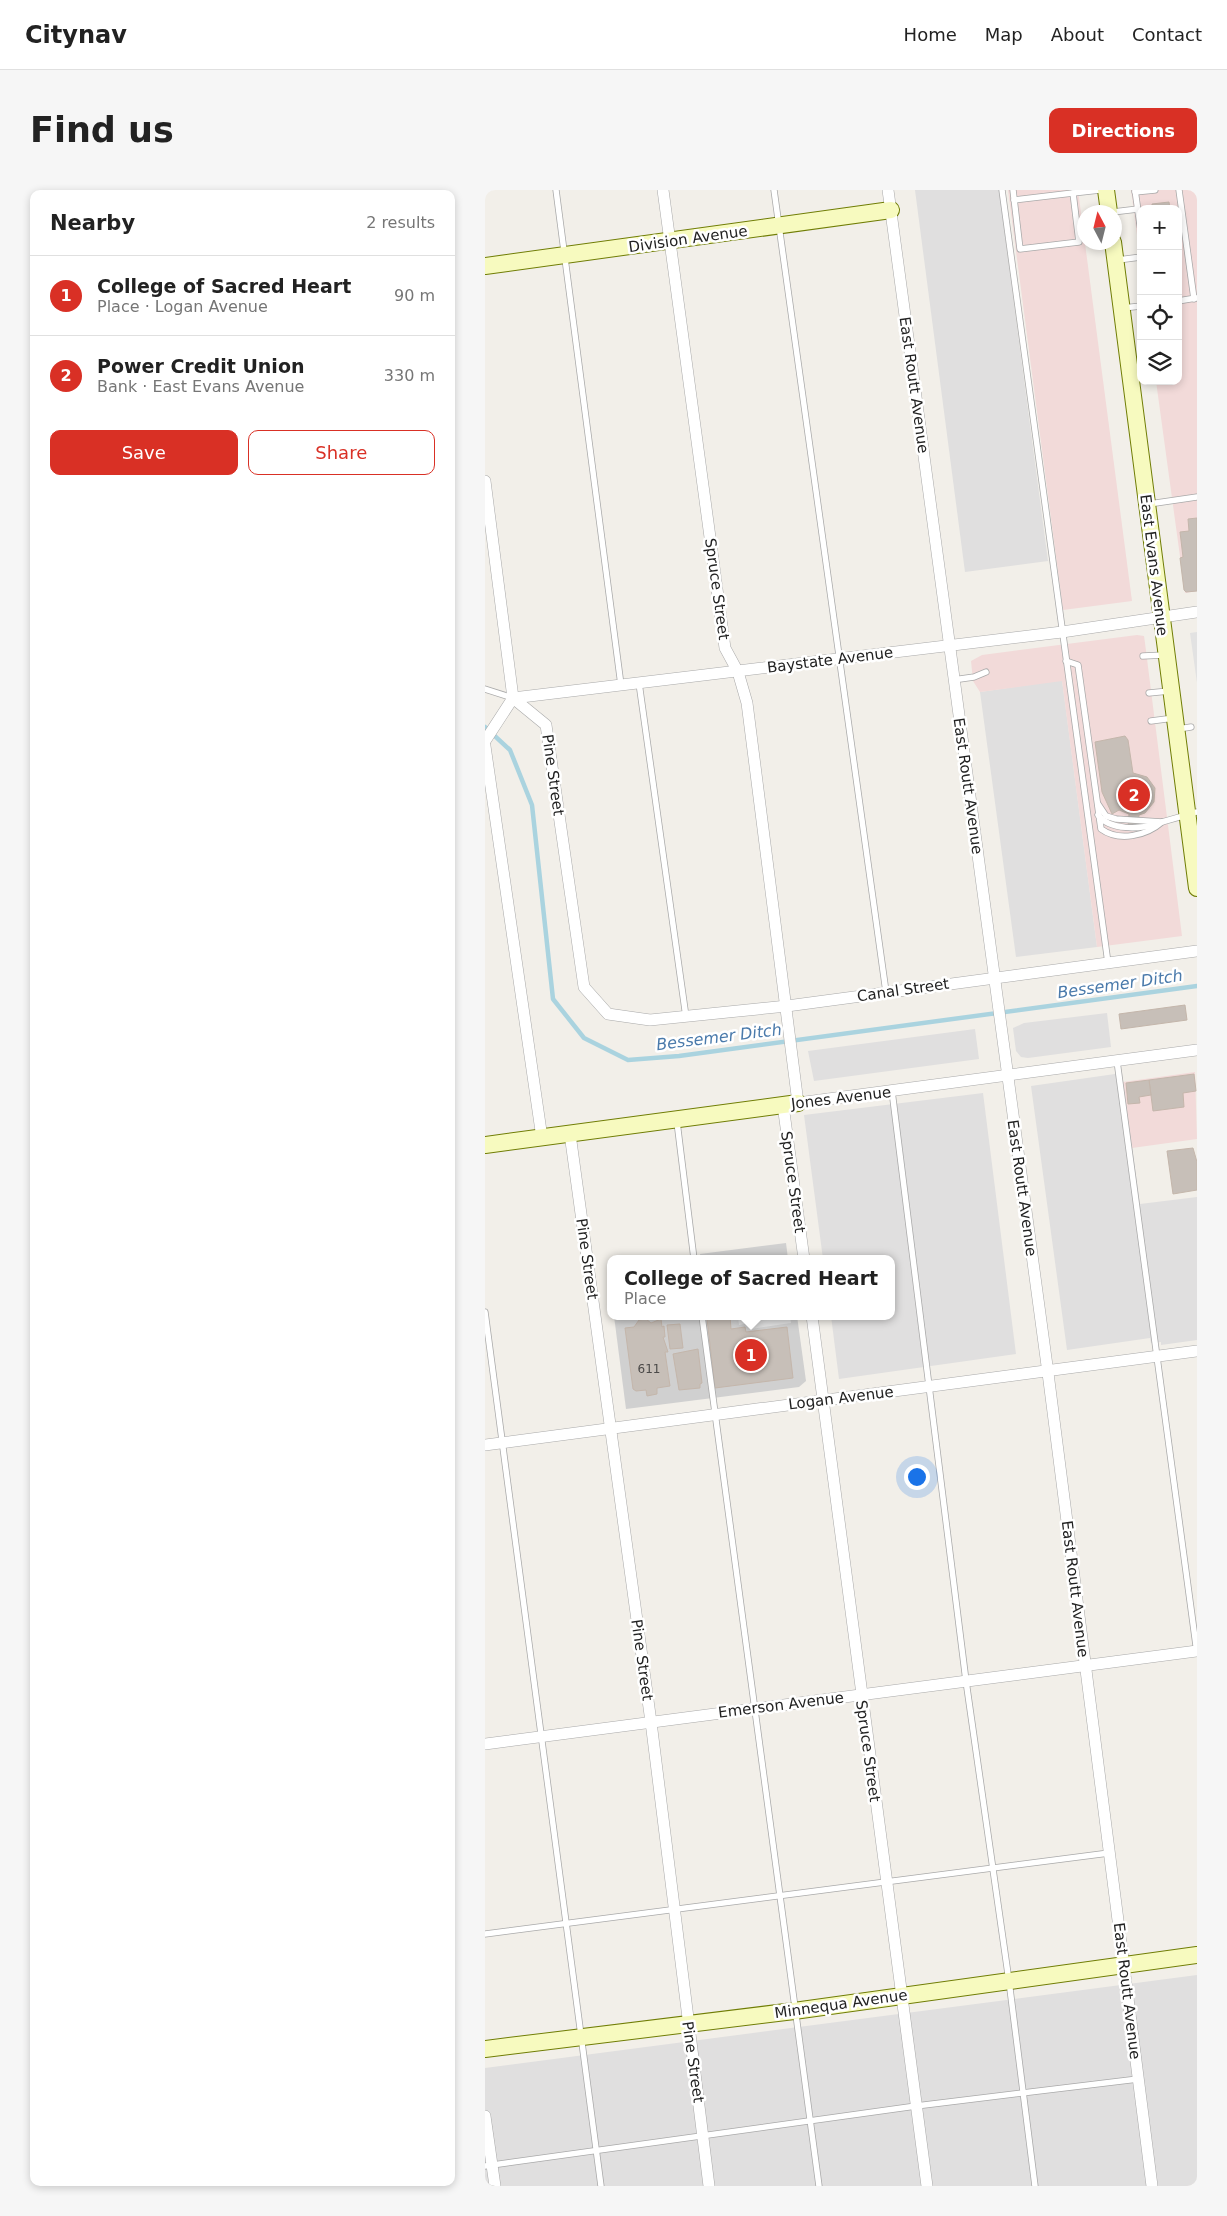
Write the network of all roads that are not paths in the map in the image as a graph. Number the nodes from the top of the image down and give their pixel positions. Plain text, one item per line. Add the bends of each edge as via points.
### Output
1 (556, 190) edge
2 (663, 190) edge
3 (774, 190) edge
4 (888, 190) edge
5 (1002, 190) edge
6 (1013, 190) edge
7 (1100, 190) edge
8 (1106, 190) edge
9 (1155, 190) edge
10 (1179, 190) edge
11 (1135, 191) edge
12 (1073, 193) junction
13 (1014, 200) junction
14 (1108, 205) edge
15 (1137, 209) joint
16 (891, 210) junction
17 (1122, 211) edge
18 (778, 226) junction
19 (669, 242) junction
20 (1114, 250) edge
21 (565, 256) junction
22 (1137, 257) edge
23 (1115, 260) junction
24 (485, 266) edge
25 (1195, 298) edge
26 (1182, 300) edge
27 (1137, 306) edge
28 (1121, 308) junction
29 (485, 481) edge
30 (1197, 497) edge
31 (1147, 504) junction
32 (1197, 612) edge
33 (1161, 617) junction
34 (1062, 632) junction
35 (948, 645) junction
36 (1166, 655) junction
37 (1143, 656) dead end
38 (841, 659) junction
39 (1066, 661) junction
40 (738, 672) junction
41 (986, 672) dead end
42 (953, 680) junction
43 (639, 683) junction
44 (621, 685) junction
45 (485, 689) edge
46 (1171, 691) junction
47 (1149, 693) dead end
48 (513, 698) junction
49 (1151, 721) dead end
50 (1180, 725) junction
51 (485, 741) edge
52 (485, 746) edge
53 (1096, 799) junction
54 (1192, 812) edge
55 (1161, 822) junction
56 (1197, 888) edge
57 (1197, 951) edge
58 (1108, 963) junction
59 (994, 978) junction
60 (886, 992) junction
61 (787, 1006) junction
62 (609, 1014) joint
63 (685, 1017) junction
64 (1197, 1050) edge
65 (1117, 1061) junction
66 (1007, 1076) junction
67 (892, 1091) junction
68 (790, 1104) junction
69 (677, 1120) junction
70 (570, 1134) junction
71 (542, 1138) junction
72 (485, 1145) edge
73 (694, 1255) edge
74 (804, 1255) edge
75 (485, 1312) edge
76 (702, 1320) edge
77 (813, 1320) edge
78 (1197, 1352) edge
79 (1157, 1357) junction
80 (1048, 1373) junction
81 (927, 1388) junction
82 (823, 1400) junction
83 (714, 1416) junction
84 (610, 1428) junction
85 (503, 1443) junction
86 (485, 1445) edge
87 (1197, 1651) edge
88 (1197, 1655) edge
89 (1085, 1665) junction
90 (966, 1681) junction
91 (861, 1695) junction
92 (755, 1709) junction
93 (651, 1722) junction
94 (542, 1736) junction
95 (485, 1744) edge
96 (1109, 1853) junction
97 (992, 1867) junction
98 (885, 1881) junction
99 (780, 1896) junction
100 (673, 1908) junction
101 (566, 1923) junction
102 (485, 1934) edge
103 (1197, 1955) edge
104 (1124, 1966) junction
105 (1009, 1981) junction
106 (901, 1995) junction
107 (794, 2010) junction
108 (688, 2023) junction
109 (581, 2037) junction
110 (485, 2049) edge
111 (1138, 2079) junction
112 (1022, 2093) junction
113 (916, 2106) junction
114 (485, 2116) edge
115 (811, 2122) junction
116 (703, 2136) junction
117 (596, 2151) junction
118 (488, 2165) edge
119 (495, 2186) edge
120 (601, 2186) edge
121 (709, 2186) edge
122 (819, 2186) edge
123 (927, 2186) edge
124 (1035, 2186) edge
125 (1152, 2186) edge

1 - 21 lane
2 - 19 street, Spruce Street
3 - 18 lane
4 - 16 street, East Routt Avenue
5 - 34 lane
6 - 13 lane
7 - 12 lane
8 - 14 street
9 - 11 lane
10 - 25 lane
11 - 15 lane
12 - 13 lane
12 - 13 lane via 1079,242 1030,248 1020,249
15 - 17 lane
16 - 18 street, Division Avenue
16 - 35 street, East Routt Avenue
18 - 19 street, Division Avenue
18 - 38 lane
19 - 21 street, Division Avenue
19 - 40 street, Spruce Street via 725,648
20 - 23 street, East Evans Avenue
21 - 24 street, Division Avenue
21 - 44 lane
22 - 23 lane
23 - 28 street, East Evans Avenue
25 - 26 lane
27 - 28 lane
28 - 31 street, East Evans Avenue
29 - 48 street
30 - 31 lane
31 - 33 street, East Evans Avenue
32 - 33 street, Baystate Avenue
33 - 34 street, Baystate Avenue
33 - 36 street, East Evans Avenue
34 - 35 street, Baystate Avenue
34 - 39 lane
35 - 38 street, Baystate Avenue
35 - 42 street, East Routt Avenue
36 - 37 lane
36 - 46 street, East Evans Avenue
38 - 40 street, Baystate Avenue
38 - 60 lane
39 - 53 lane via 1078,665
39 - 58 lane
40 - 43 street, Baystate Avenue
40 - 61 street, Spruce Street via 747,703
41 - 42 lane
42 - 59 street, East Routt Avenue
43 - 44 street, Baystate Avenue
43 - 63 lane
44 - 48 street, Baystate Avenue
45 - 48 lane
46 - 47 lane
46 - 50 street, East Evans Avenue
48 - 51 street
48 - 62 street, Pine Street via 545,725 584,987
49 - 50 lane
50 - 54 street, East Evans Avenue
52 - 71 street
53 - 55 lane via 1103,813 1111,818
53 - 55 lane via 1101,829 1114,834 1138,835
54 - 55 lane
54 - 56 street, East Evans Avenue
57 - 58 street, Canal Street
58 - 59 street, Canal Street
59 - 60 street, Canal Street
59 - 66 street, East Routt Avenue
60 - 61 street, Canal Street
61 - 63 street, Canal Street
61 - 68 street, Spruce Street via 792,1048
62 - 63 street, Canal Street via 650,1020
64 - 65 street, Jones Avenue
65 - 66 street, Jones Avenue
65 - 79 lane
66 - 67 street, Jones Avenue
66 - 80 street, East Routt Avenue
67 - 68 street, Jones Avenue
67 - 81 lane
68 - 69 street, Jones Avenue
68 - 74 street, Spruce Street
69 - 70 street, Jones Avenue
69 - 73 lane
70 - 71 street, Jones Avenue
70 - 84 street, Pine Street
71 - 72 street, Jones Avenue
75 - 85 lane
76 - 83 lane
77 - 82 street, Spruce Street
78 - 79 street, Logan Avenue
79 - 80 street, Logan Avenue
79 - 87 lane
80 - 81 street, Logan Avenue
80 - 89 street, East Routt Avenue
81 - 82 street, Logan Avenue
81 - 90 lane
82 - 83 street, Logan Avenue
82 - 91 street, Spruce Street
83 - 84 street, Logan Avenue
83 - 92 lane
84 - 85 street, Logan Avenue
84 - 93 street, Pine Street
85 - 86 street, Logan Avenue
85 - 94 lane
87 - 88 lane
87 - 89 street, Emerson Avenue
89 - 90 street, Emerson Avenue
89 - 96 street, East Routt Avenue
90 - 91 street, Emerson Avenue
90 - 97 lane
91 - 92 street, Emerson Avenue
91 - 98 street, Spruce Street
92 - 93 street, Emerson Avenue
92 - 99 lane
93 - 94 street, Emerson Avenue
93 - 100 street, Pine Street
94 - 95 street, Emerson Avenue
94 - 101 lane
96 - 97 lane
96 - 104 street, East Routt Avenue
97 - 98 lane
97 - 105 lane
98 - 99 lane
98 - 106 street, Spruce Street
99 - 100 lane
99 - 107 lane
100 - 101 lane
100 - 108 street, Pine Street
101 - 102 lane
101 - 109 lane
103 - 104 street, Minnequa Avenue
104 - 105 street, Minnequa Avenue
104 - 111 street, East Routt Avenue
105 - 106 street, Minnequa Avenue
105 - 112 lane
106 - 107 street, Minnequa Avenue
106 - 113 street, Spruce Street
107 - 108 street, Minnequa Avenue
107 - 115 lane
108 - 109 street, Minnequa Avenue
108 - 116 street, Pine Street
109 - 110 street, Minnequa Avenue
109 - 117 lane
111 - 112 lane
111 - 125 street, East Routt Avenue
112 - 113 lane
112 - 124 lane
113 - 115 lane
113 - 123 street, Spruce Street
114 - 118 street
115 - 116 lane
115 - 122 lane
116 - 117 lane
116 - 121 street, Pine Street
117 - 118 lane
117 - 120 lane
118 - 119 street

